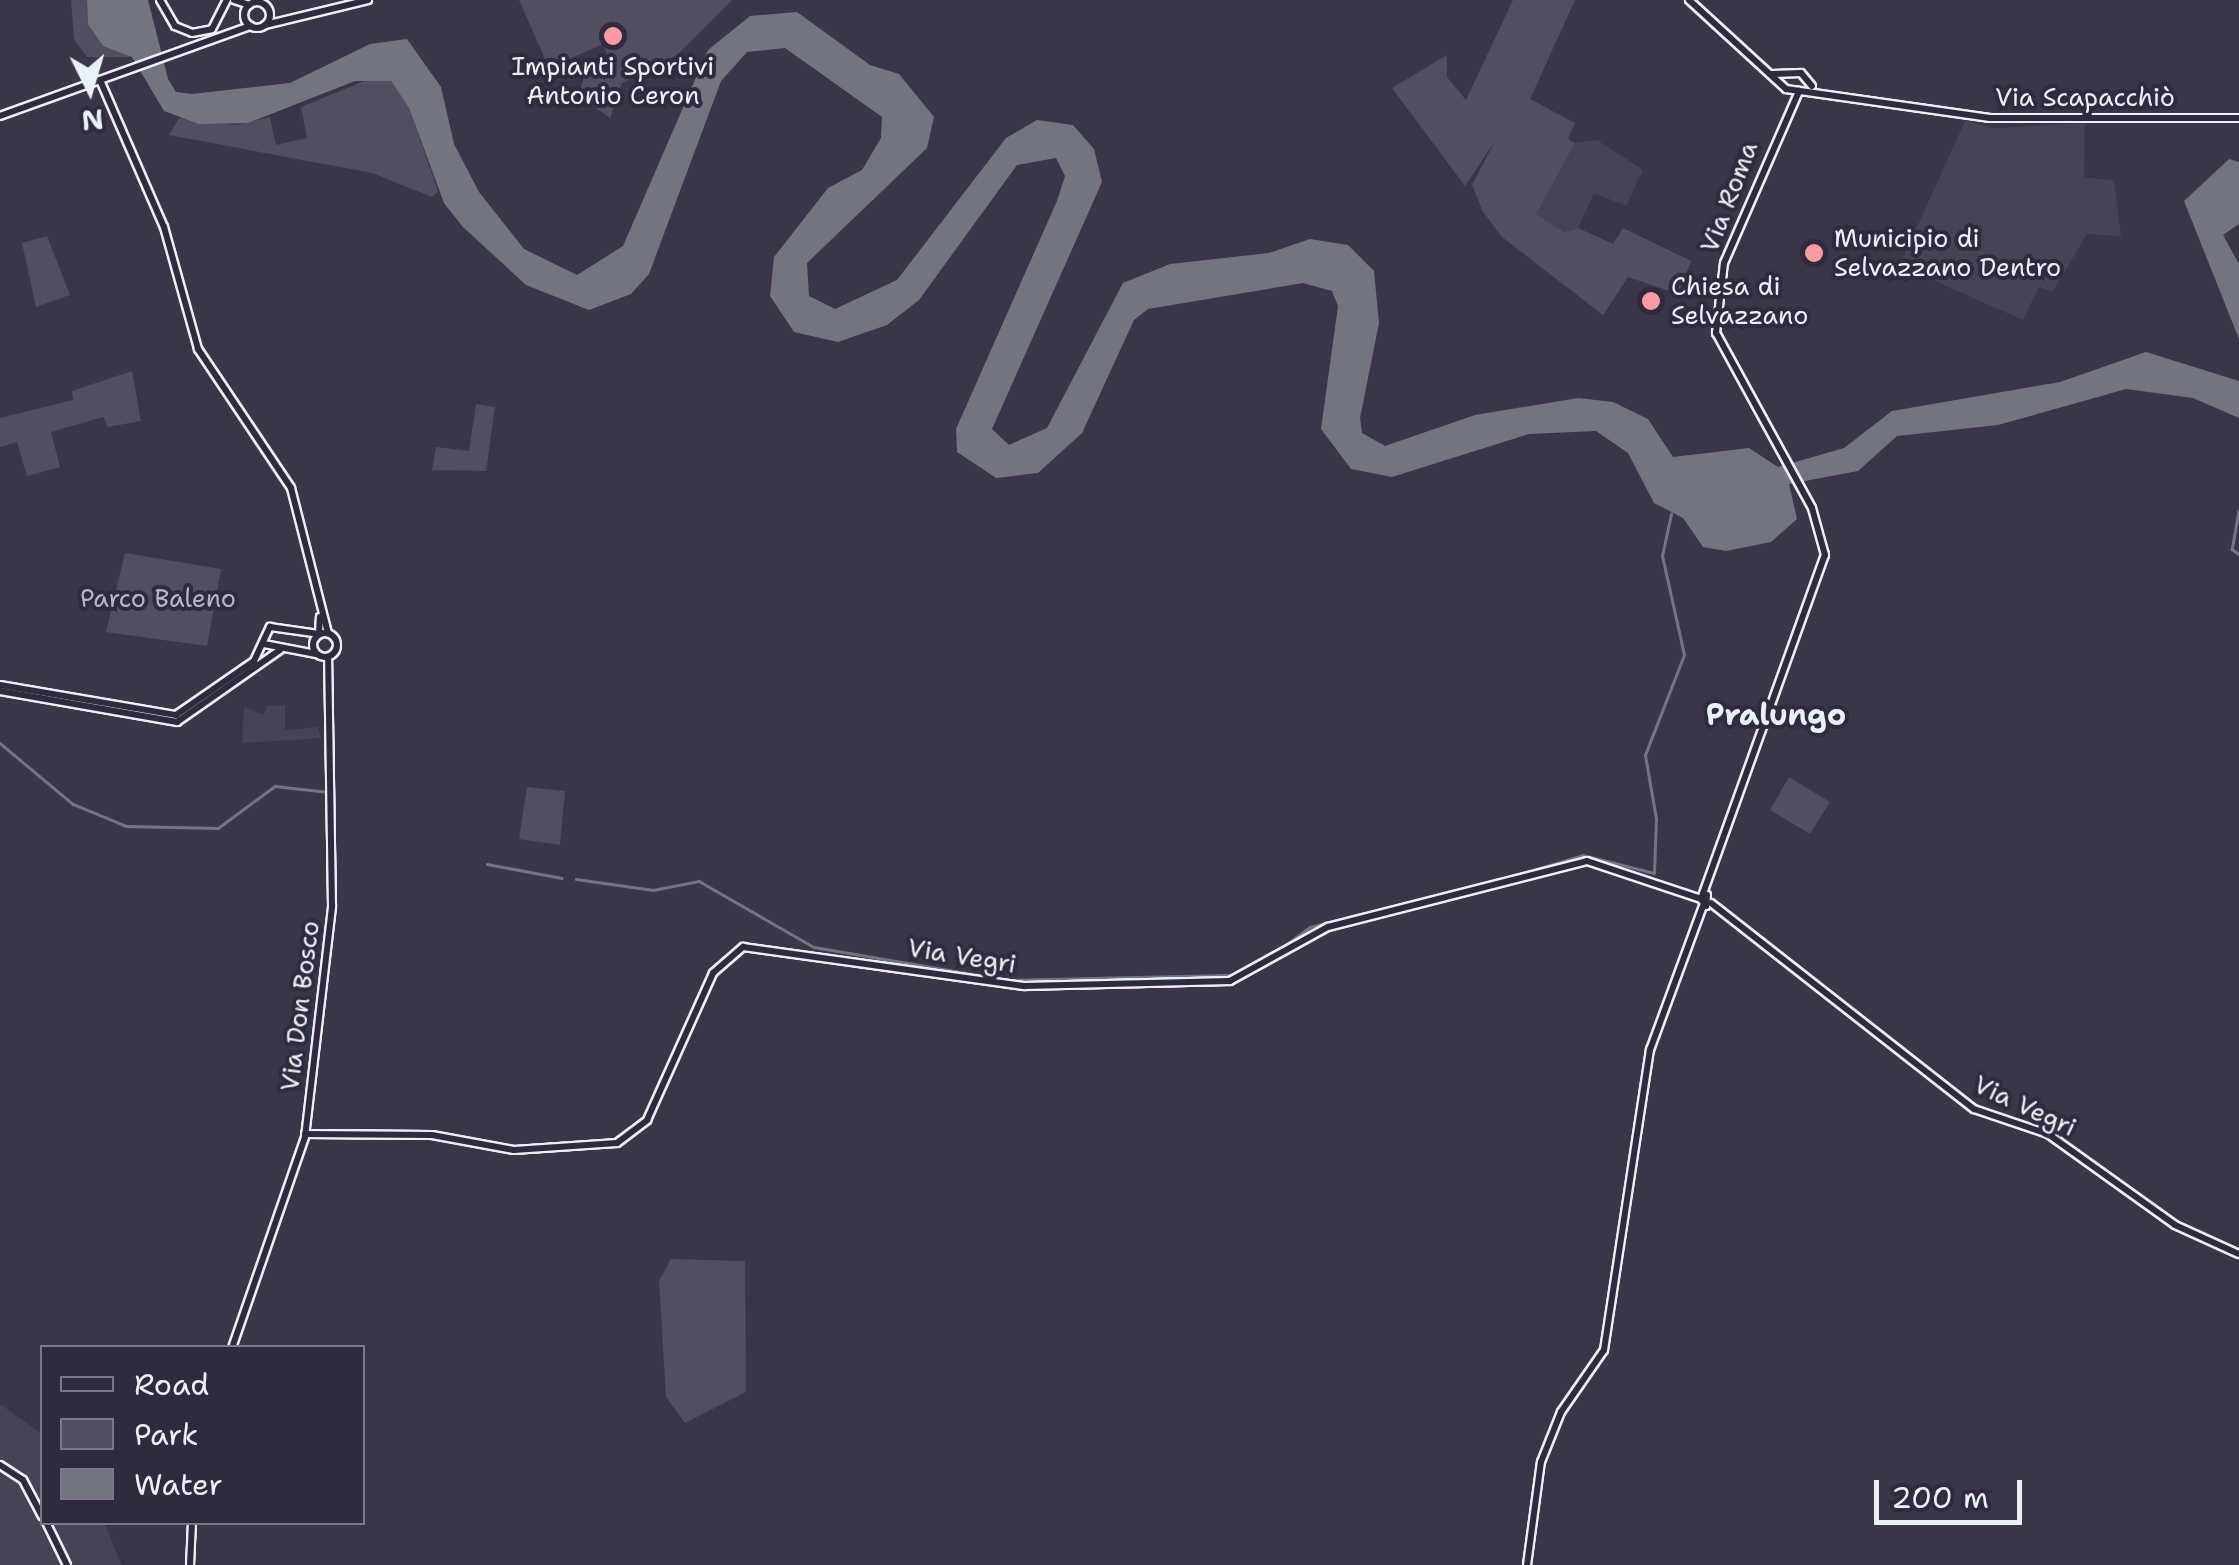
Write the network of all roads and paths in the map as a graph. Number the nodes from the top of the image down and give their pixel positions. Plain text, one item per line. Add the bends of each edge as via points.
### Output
1 (160, 0) edge
2 (233, 0) edge
3 (368, 0) edge
4 (1689, 0) edge
5 (268, 6) edge
6 (251, 7) edge
7 (290, 20) junction
8 (265, 25) junction
9 (250, 26) junction
10 (230, 32) junction
11 (124, 69) junction
12 (1771, 74) junction
13 (1789, 75) junction
14 (1806, 78) junction
15 (100, 80) junction
16 (1814, 87) junction
17 (1786, 88) junction
18 (1800, 90) junction
19 (60, 94) junction
20 (1784, 111) junction
21 (0, 116) edge
22 (2239, 118) edge
23 (320, 616) dead end
24 (324, 634) junction
25 (264, 644) junction
26 (280, 650) junction
27 (317, 654) junction
28 (328, 657) junction
29 (0, 688) edge
30 (1705, 901) junction
31 (305, 1134) junction
32 (2239, 1254) edge
33 (233, 1345) edge
34 (0, 1465) edge
35 (40, 1512) edge
36 (47, 1525) edge
37 (192, 1525) edge
38 (67, 1565) edge
39 (190, 1565) edge
40 (1527, 1565) edge

1 - 2 street via 187,33 212,29
2 - 6 street
3 - 7 street
4 - 12 street via 1730,45
5 - 6 street
5 - 7 street
5 - 8 street
6 - 9 street
6 - 10 street
7 - 8 street
8 - 9 street
9 - 10 street
10 - 11 street
11 - 15 street
11 - 19 street
12 - 13 street
12 - 17 street
13 - 14 street
13 - 17 street, Via Roma
14 - 16 street
14 - 18 street, Via Roma
15 - 19 street
15 - 24 street, Via Don Bosco via 146,184 198,348 291,488
16 - 18 street, Via Scapacchiò
16 - 22 street, Via Scapacchiò via 1990,118
17 - 18 street, Via Scapacchiò
17 - 20 street, Via Roma
18 - 20 street, Via Roma
19 - 21 street
20 - 30 street, Via Roma via 1724,263 1716,333 1825,544
23 - 24 street, Via Don Bosco
24 - 25 street via 276,625
24 - 27 street, Via Don Bosco
24 - 28 street, Via Don Bosco via 338,645
25 - 26 street
25 - 29 street via 254,661 176,715
26 - 27 street
26 - 29 street via 177,722
27 - 28 street
28 - 31 street, Via Don Bosco via 332,906
30 - 31 street, Via Vegri via 1586,861 1328,927 1230,981 1025,986 744,947 713,973 647,1120 616,1143 514,1150 432,1135
30 - 32 street, Via Vegri via 1974,1110 2048,1134 2175,1224
30 - 40 street via 1650,1050 1604,1350 1562,1412 1541,1462
31 - 33 street, Via Don Bosco
34 - 35 street via 23,1480
36 - 38 street
37 - 39 street

